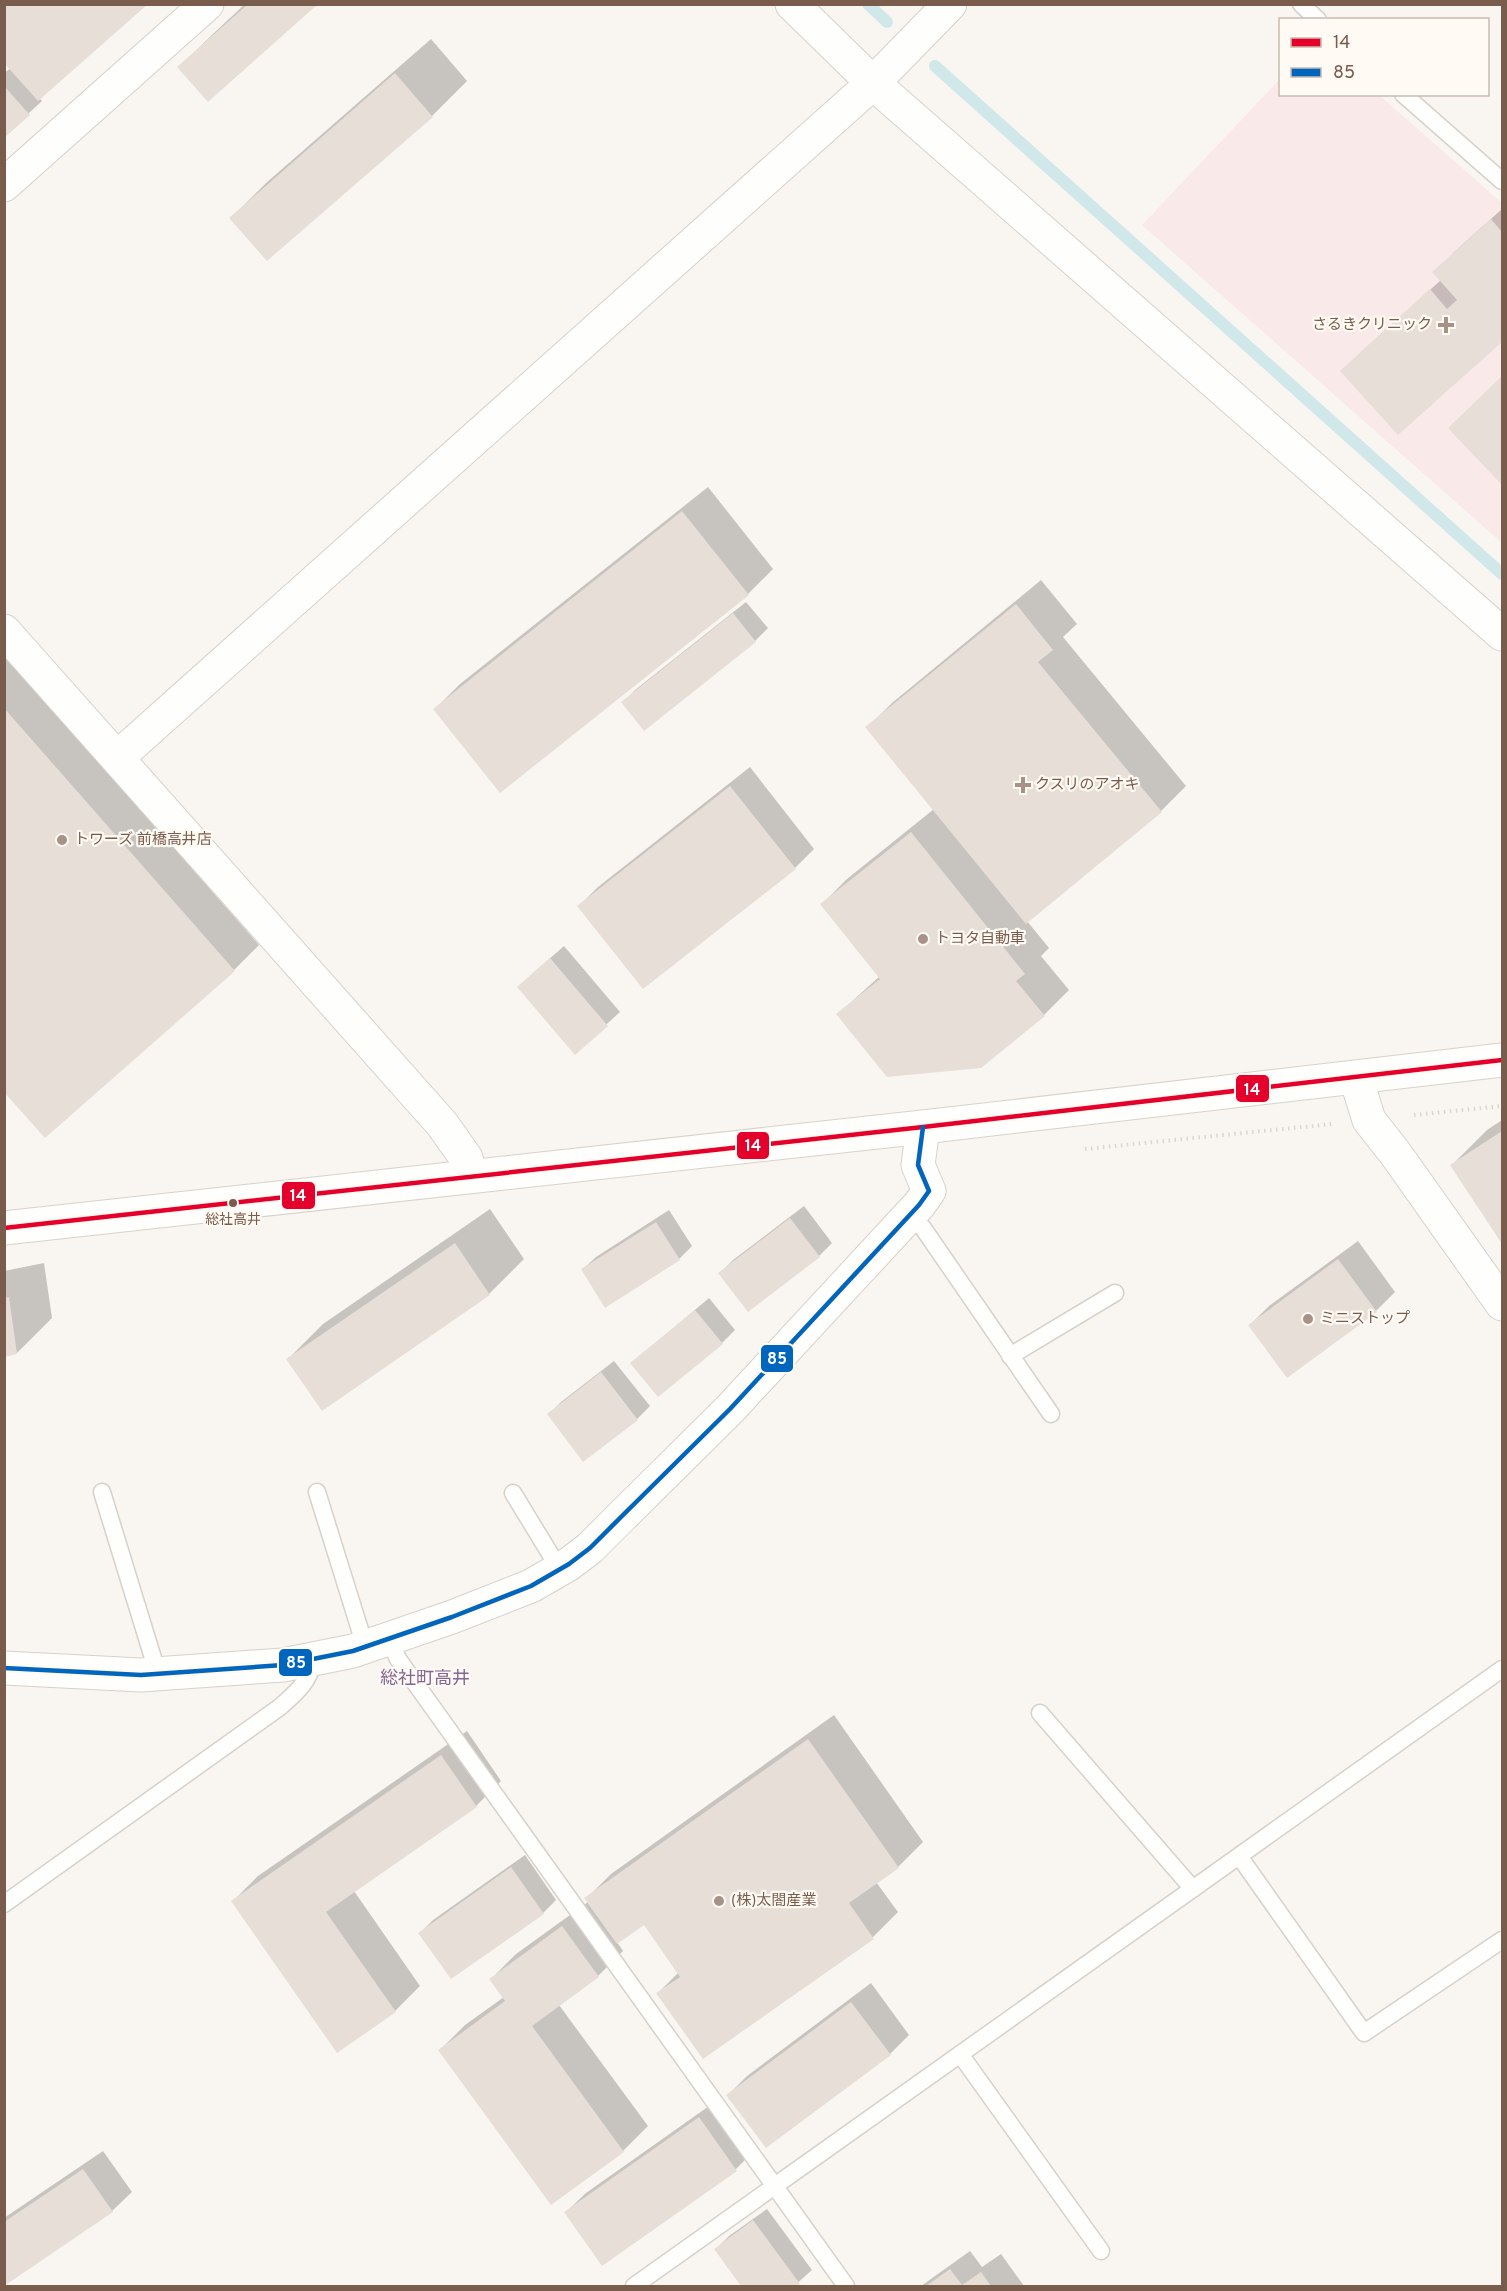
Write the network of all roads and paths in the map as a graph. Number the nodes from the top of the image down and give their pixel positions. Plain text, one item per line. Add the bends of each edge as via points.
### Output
1 (207, 4) edge
2 (792, 4) edge
3 (950, 4) edge
4 (1301, 4) edge
5 (1316, 18) edge
6 (873, 83) junction
7 (1405, 96) edge
8 (1503, 182) edge
9 (4, 185) edge
10 (4, 631) edge
11 (1503, 634) edge
12 (118, 757) junction
13 (1503, 1060) edge
14 (1356, 1078) junction
15 (923, 1127) junction
16 (470, 1176) junction
17 (909, 1216) junction
18 (4, 1228) edge
19 (1114, 1293) dead end
20 (1503, 1304) edge
21 (1010, 1356) junction
22 (1051, 1414) dead end
23 (102, 1492) dead end
24 (316, 1492) dead end
25 (513, 1493) dead end
26 (560, 1570) junction
27 (377, 1642) junction
28 (315, 1660) junction
29 (4, 1668) edge
30 (1503, 1668) edge
31 (151, 1675) junction
32 (1040, 1713) dead end
33 (1239, 1856) junction
34 (1193, 1889) junction
35 (4, 1904) edge
36 (1502, 1940) edge
37 (960, 2055) junction
38 (776, 2186) junction
39 (1101, 2251) dead end
40 (634, 2286) edge
41 (846, 2286) edge

1 - 9 street
2 - 6 street
3 - 6 street
4 - 5 lane
6 - 11 street
6 - 12 street
7 - 8 lane
10 - 12 street
12 - 16 street via 442,1124 466,1158
13 - 14 street
14 - 15 street
14 - 20 street via 1369,1120
15 - 16 street
15 - 17 street via 918,1165 929,1191
16 - 18 street
17 - 21 lane via 923,1228
17 - 26 street via 730,1409 590,1548
19 - 21 lane
21 - 22 lane
23 - 31 lane via 153,1658
24 - 27 lane
25 - 26 lane
26 - 27 street via 522,1591
27 - 28 street
27 - 38 lane via 398,1659
28 - 31 street
28 - 35 lane via 310,1677 280,1707
29 - 31 street
30 - 33 lane
32 - 34 lane
33 - 34 lane
33 - 36 lane via 1364,2033
34 - 37 lane
37 - 38 lane
37 - 39 lane
38 - 40 lane
38 - 41 lane

